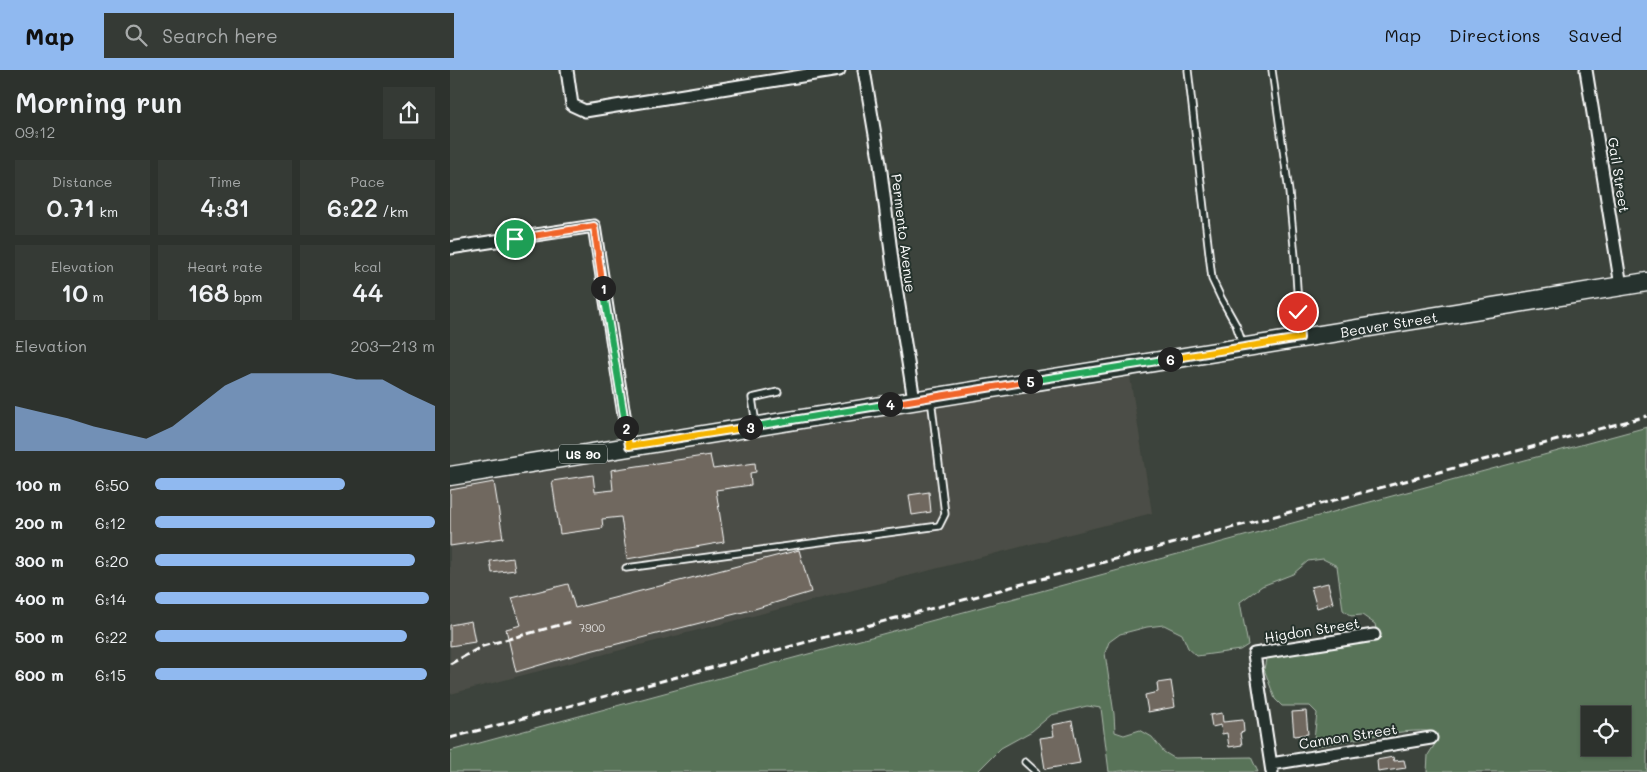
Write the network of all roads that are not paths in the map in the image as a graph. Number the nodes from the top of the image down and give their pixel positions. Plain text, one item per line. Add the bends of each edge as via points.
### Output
1 (568, 70) edge
2 (839, 70) edge
3 (864, 70) edge
4 (1188, 70) edge
5 (1272, 70) edge
6 (1586, 70) edge
7 (450, 248) edge
8 (1647, 282) edge
9 (1621, 286) junction
10 (1300, 338) junction
11 (1244, 347) junction
12 (778, 392) dead end
13 (922, 399) junction
14 (756, 426) junction
15 (629, 446) junction
16 (450, 476) edge
17 (626, 568) dead end
18 (1374, 635) dead end
19 (1431, 738) dead end
20 (1025, 762) dead end
21 (1271, 768) edge
22 (1036, 772) edge

1 - 2 street via 572,105 585,110
3 - 13 street, Permento Avenue via 893,268
4 - 11 lane via 1212,279
5 - 10 lane via 1289,192
6 - 9 street, Gail Street
7 - 15 street via 594,226
8 - 9 main road, Beaver Street / US 90
9 - 10 main road, Beaver Street / US 90
10 - 11 main road, Beaver Street / US 90
11 - 13 main road, Beaver Street / US 90
12 - 14 lane via 752,398
13 - 14 main road, Beaver Street / US 90
13 - 17 lane via 945,514 939,526
14 - 15 main road, Beaver Street / US 90
15 - 16 main road, Beaver Street / US 90
18 - 21 street, Higdon Street via 1254,654
19 - 21 street, Cannon Street
20 - 22 lane

